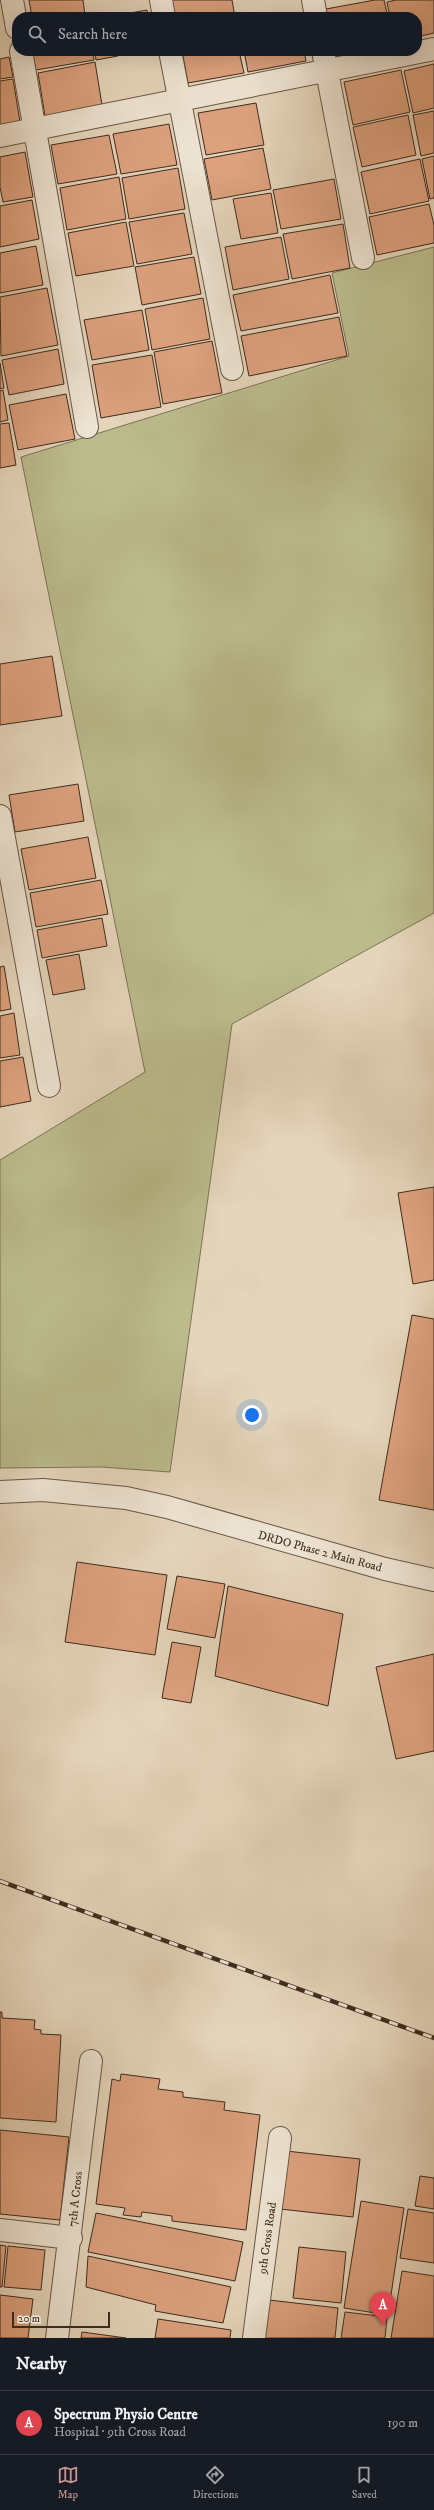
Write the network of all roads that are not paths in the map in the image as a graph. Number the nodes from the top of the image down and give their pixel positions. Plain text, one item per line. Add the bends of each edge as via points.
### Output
1 (12, 0) edge
2 (161, 0) edge
3 (313, 0) edge
4 (14, 12) edge
5 (163, 12) edge
6 (315, 12) edge
7 (434, 49) edge
8 (422, 50) edge
9 (22, 56) edge
10 (171, 56) edge
11 (370, 56) edge
12 (325, 61) edge
13 (180, 100) junction
14 (34, 129) junction
15 (0, 136) edge
16 (363, 258) dead end
17 (232, 369) dead end
18 (86, 427) dead end
19 (0, 816) edge
20 (49, 1086) dead end
21 (0, 1492) edge
22 (434, 1580) edge
23 (91, 2060) dead end
24 (280, 2138) dead end
25 (0, 2230) edge
26 (71, 2238) junction
27 (57, 2338) edge
28 (254, 2338) edge

1 - 4 street
2 - 5 street
3 - 6 street
7 - 8 street
9 - 14 street
10 - 13 street
11 - 12 street
12 - 13 street
12 - 16 street
13 - 14 street
13 - 17 street
14 - 15 street
14 - 18 street
19 - 20 street
21 - 22 street, DRDO Phase 2 Main Road via 43,1490 98,1494 167,1507 385,1569
23 - 26 street, 7th A Cross
24 - 28 street, 9th Cross Road
25 - 26 street
26 - 27 street, 7th A Cross

